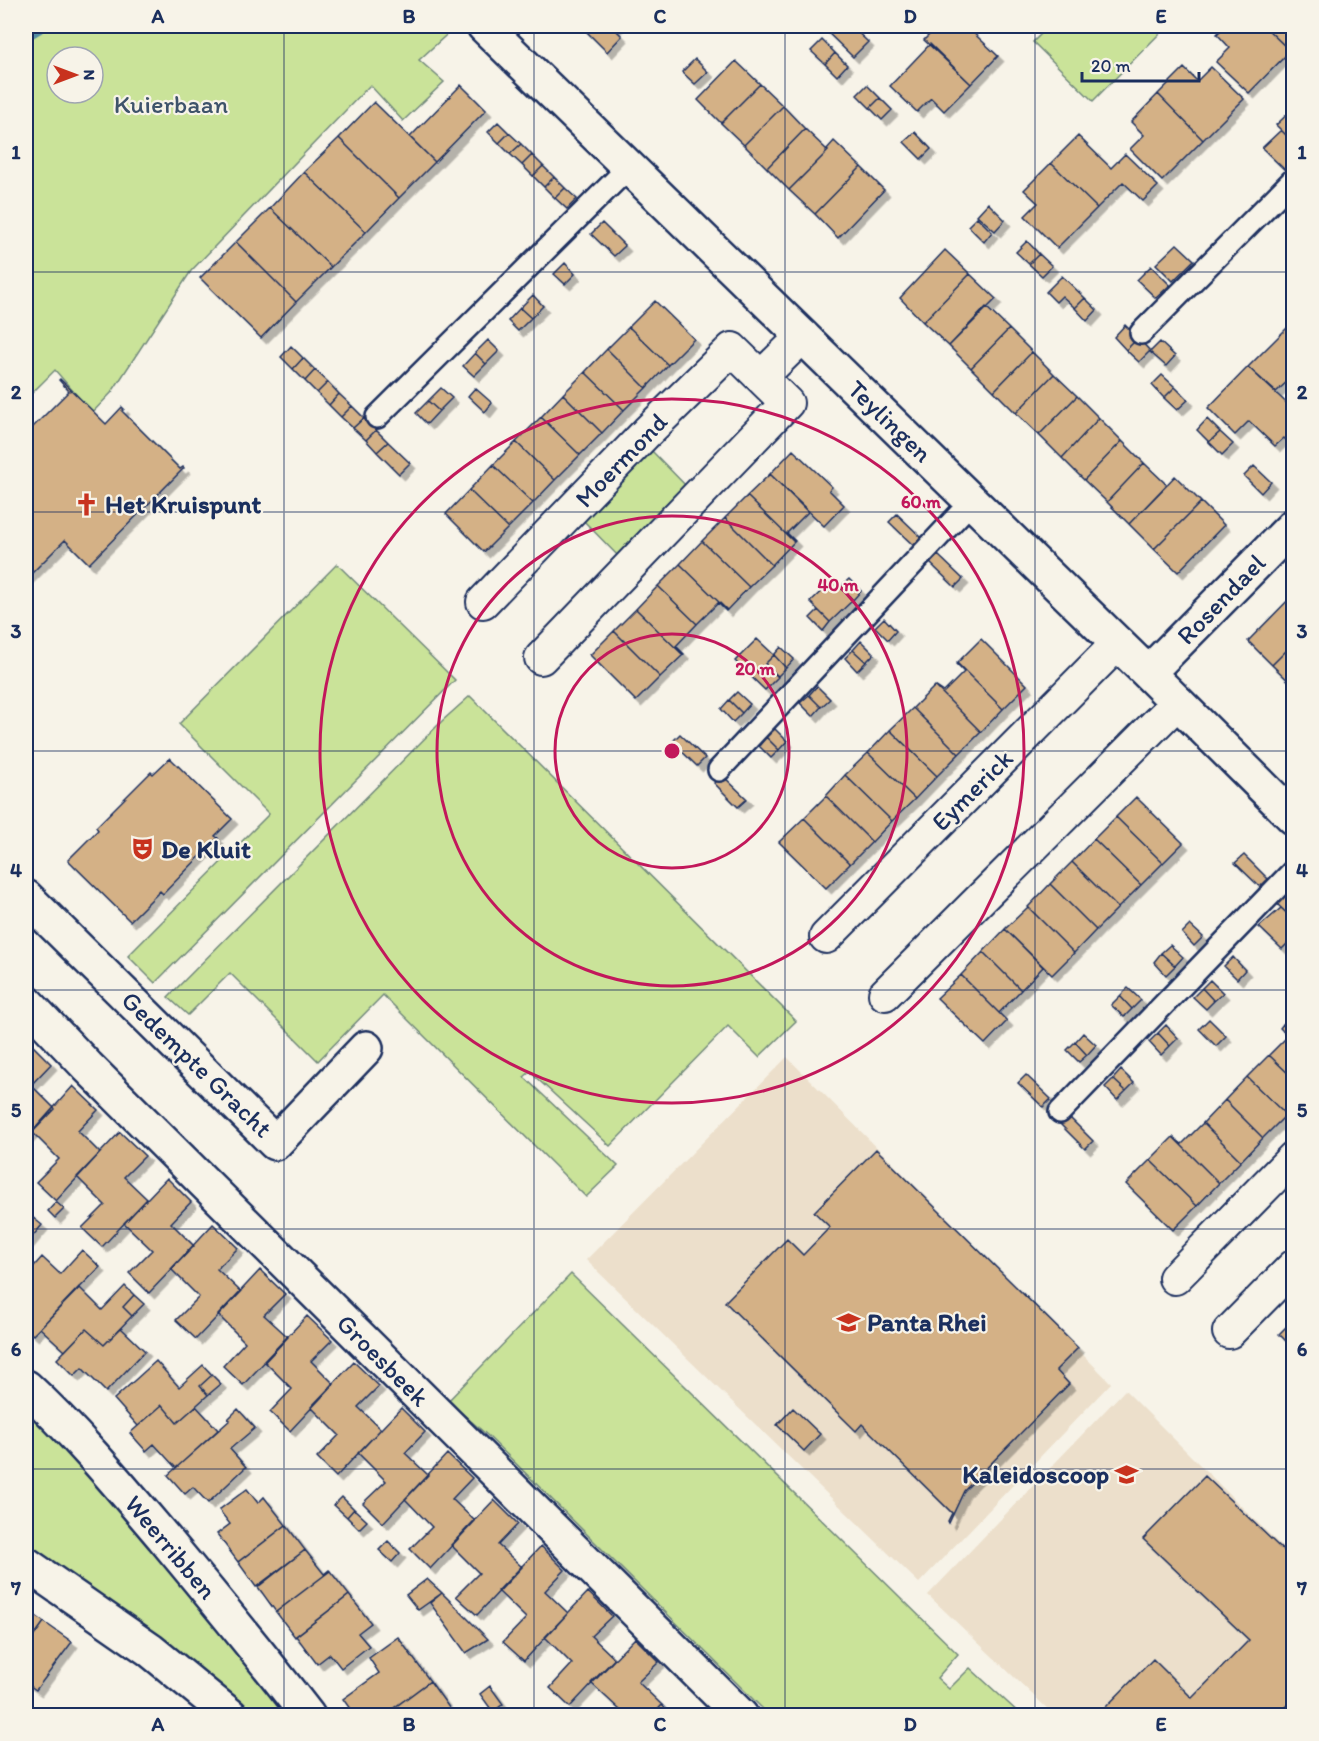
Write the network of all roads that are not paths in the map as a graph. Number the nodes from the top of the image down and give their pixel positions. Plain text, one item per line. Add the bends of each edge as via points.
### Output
1 (484, 26) edge
2 (629, 167) junction
3 (1293, 179) edge
4 (1141, 333) dead end
5 (803, 336) junction
6 (760, 377) junction
7 (377, 417) dead end
8 (972, 501) junction
9 (1293, 525) edge
10 (483, 602) dead end
11 (1118, 643) junction
12 (540, 658) dead end
13 (1148, 673) junction
14 (1178, 702) junction
15 (719, 770) dead end
16 (1293, 818) edge
17 (1293, 870) edge
18 (26, 897) edge
19 (826, 937) dead end
20 (885, 994) dead end
21 (26, 1002) edge
22 (366, 1048) dead end
23 (1060, 1112) dead end
24 (1293, 1157) edge
25 (1293, 1266) edge
26 (1174, 1278) dead end
27 (1229, 1332) dead end
28 (26, 1387) edge
29 (26, 1564) edge
30 (231, 1716) edge
31 (308, 1716) edge
32 (741, 1716) edge

1 - 2 street, Teylingen
2 - 5 street, Teylingen
2 - 7 lane
3 - 4 lane
5 - 6 street
5 - 8 street, Teylingen
6 - 10 street, Moermond via 732,349
6 - 12 street, Moermond via 787,403
8 - 11 street, Teylingen
8 - 15 lane
9 - 13 street, Rosendael
11 - 13 street, Teylingen
11 - 19 street, Eymerick
13 - 14 street, Teylingen
14 - 16 street, Teylingen
14 - 20 street
17 - 23 lane
18 - 22 street, Gedempte Gracht via 275,1143
21 - 32 street, Groesbeek
24 - 26 street
25 - 27 street
28 - 31 street, Weerribben via 115,1480 249,1639
29 - 30 street via 150,1650

